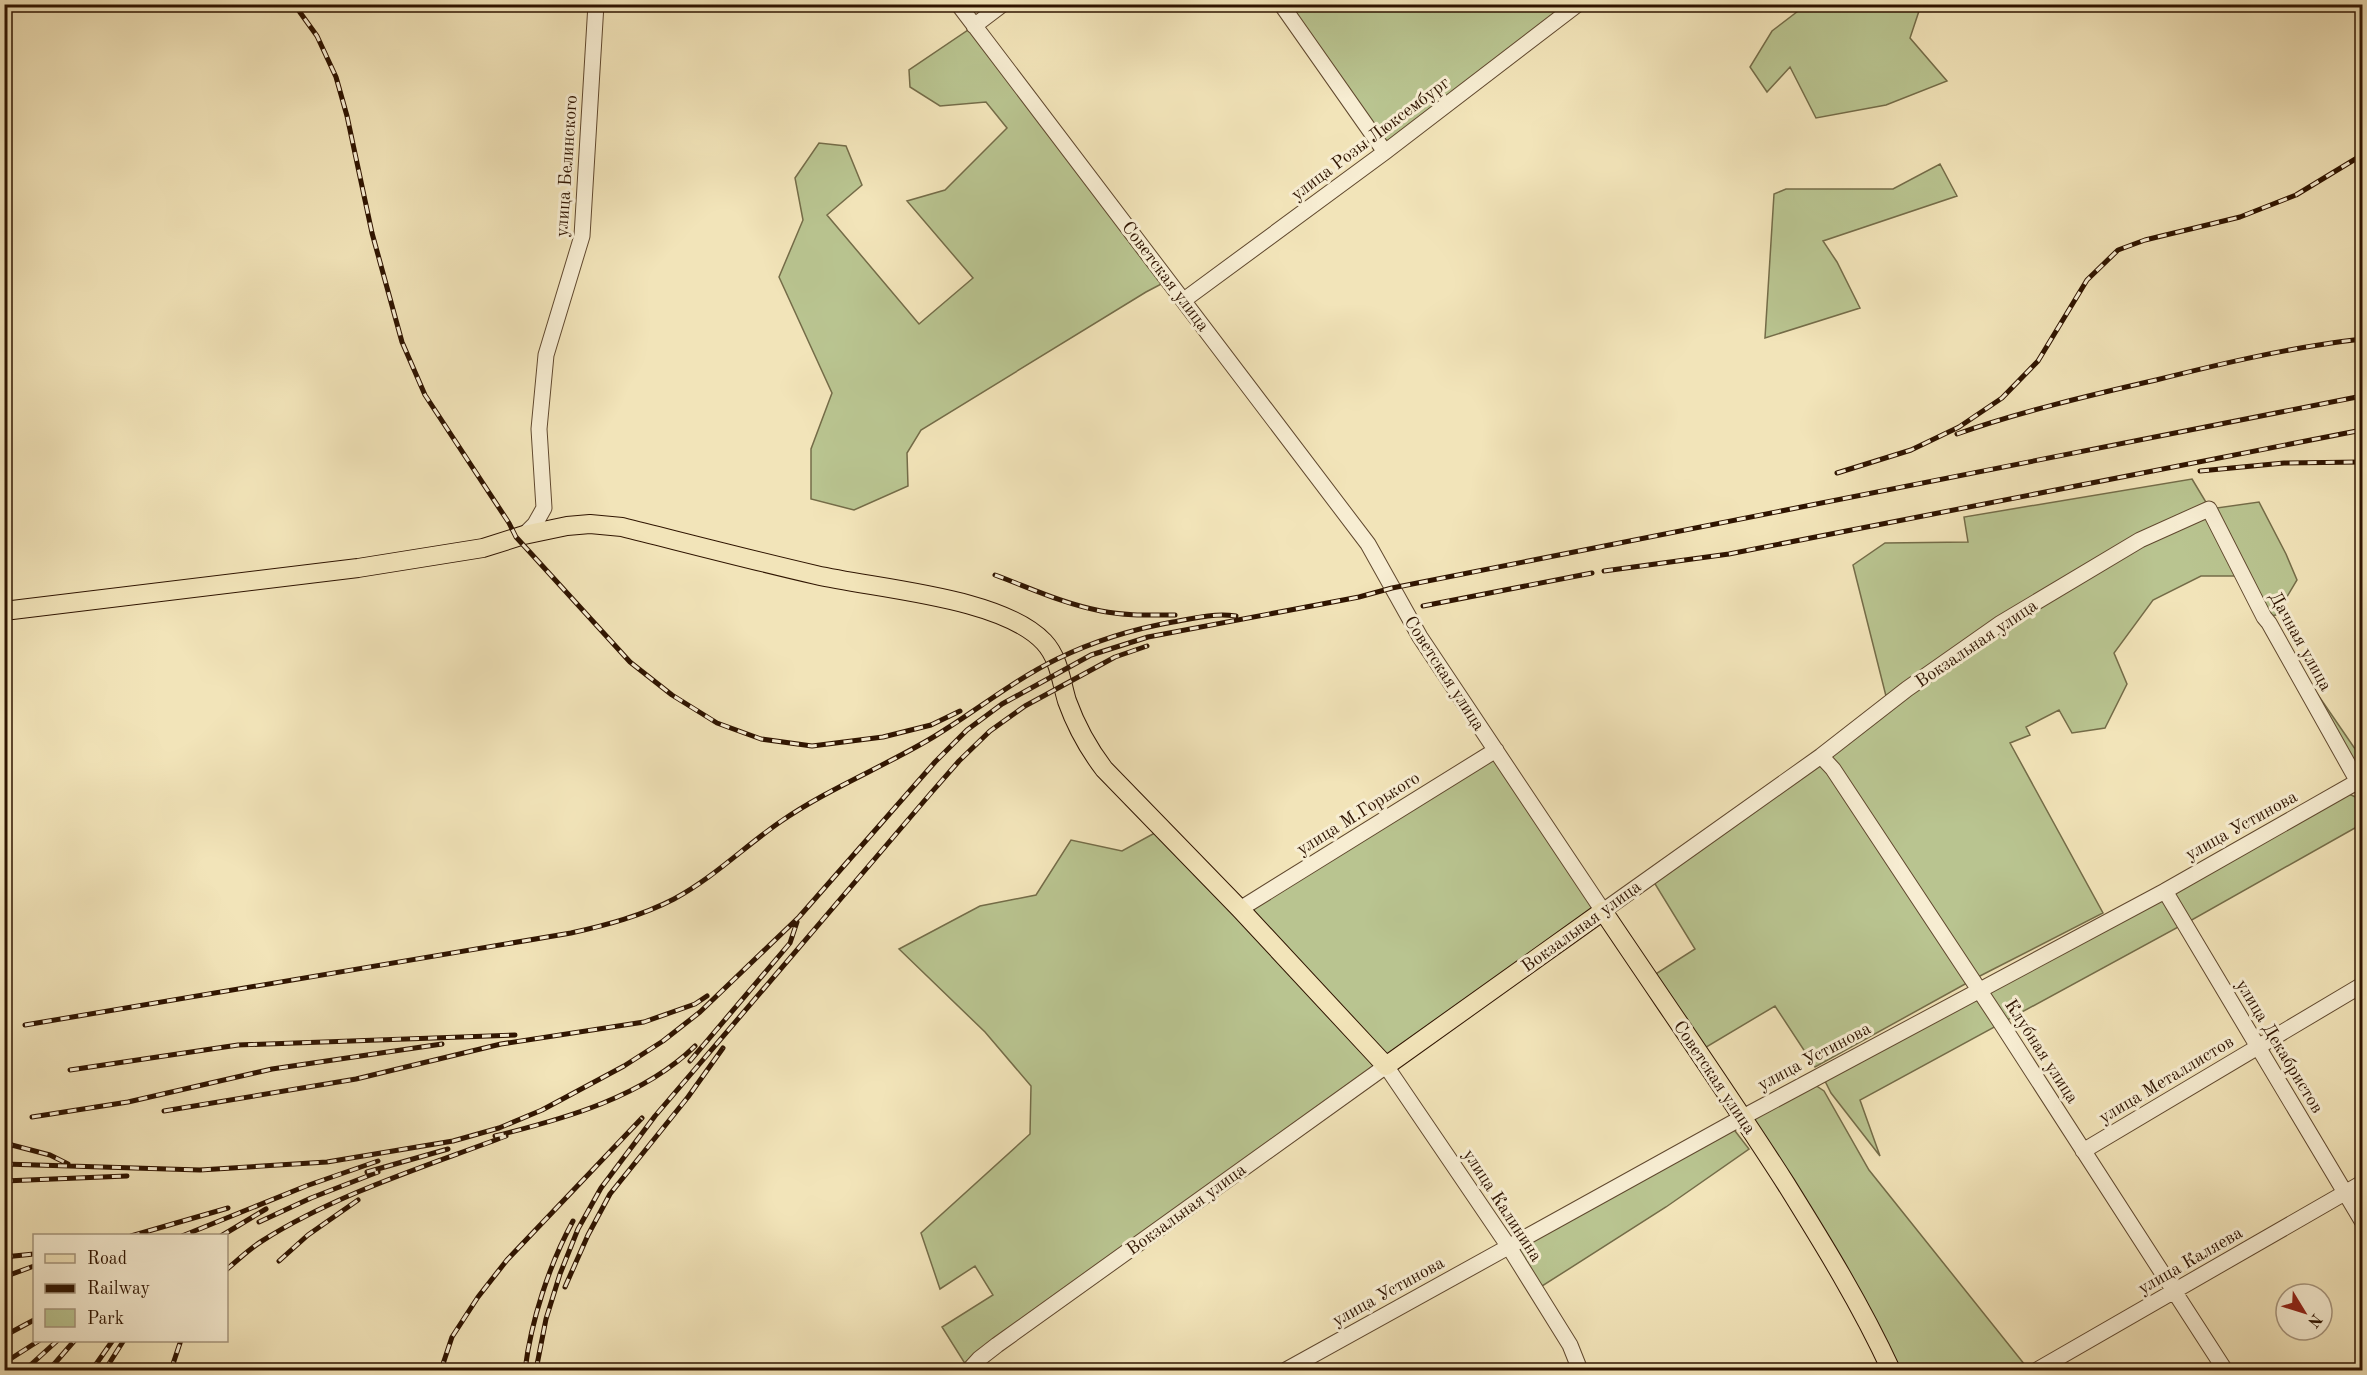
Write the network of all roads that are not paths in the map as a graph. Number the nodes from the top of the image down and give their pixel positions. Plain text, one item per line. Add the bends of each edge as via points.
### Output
1 (596, 4) edge
2 (958, 4) edge
3 (1003, 4) edge
4 (1281, 4) edge
5 (1578, 4) edge
6 (974, 26) junction
7 (1385, 152) junction
8 (1184, 300) junction
9 (2210, 509) joint
10 (524, 534) junction
11 (4, 611) edge
12 (1496, 750) junction
13 (1821, 756) junction
14 (2361, 783) edge
15 (2164, 891) junction
16 (1240, 909) junction
17 (1603, 911) junction
18 (2362, 985) edge
19 (1979, 990) junction
20 (2258, 1047) junction
21 (1386, 1066) junction
22 (1743, 1117) junction
23 (2083, 1151) junction
24 (2362, 1183) edge
25 (2344, 1193) junction
26 (2362, 1221) edge
27 (1509, 1247) junction
28 (2174, 1292) junction
29 (969, 1370) edge
30 (1286, 1371) edge
31 (1580, 1371) edge
32 (1891, 1371) edge
33 (2037, 1371) edge
34 (2225, 1371) edge

1 - 10 street, улица Белинского via 582,236 546,355 539,429 544,508
2 - 6 street, Советская улица
3 - 6 street
4 - 7 street
5 - 7 street, улица Розы Люксембург
6 - 8 street, Советская улица
7 - 8 street, улица Розы Люксембург
8 - 12 street, Советская улица via 1368,544 1420,637
9 - 13 street, Вокзальная улица via 2140,540 2001,623
9 - 14 street, Дачная улица via 2264,617
10 - 11 main road via 483,548 369,567
10 - 16 main road via 590,524 621,527 818,575 956,600 1023,626 1046,644 1056,659 1068,704 1086,744 1104,769
12 - 16 street, улица М.Горького
12 - 17 street, Советская улица
13 - 17 street, Вокзальная улица
13 - 19 street, Клубная улица
14 - 15 street, улица Устинова
15 - 19 street, улица Устинова
15 - 20 street, улица Декабристов
16 - 21 main road
17 - 21 main road, Вокзальная улица
17 - 22 main road, Советская улица
18 - 20 street, улица Металлистов
19 - 22 street, улица Устинова
19 - 23 street, Клубная улица
20 - 23 street, улица Металлистов
20 - 25 street, улица Декабристов
21 - 27 street, улица Калинина
21 - 29 street, Вокзальная улица via 1025,1325
22 - 27 street, улица Устинова
22 - 32 main road, Советская улица via 1826,1248
23 - 28 street, Клубная улица
24 - 25 street, улица Каляева
25 - 26 street, улица Декабристов
25 - 28 street, улица Каляева
27 - 30 street, улица Устинова
27 - 31 street, улица Калинина via 1570,1345
28 - 33 street, улица Каляева
28 - 34 street, Клубная улица

